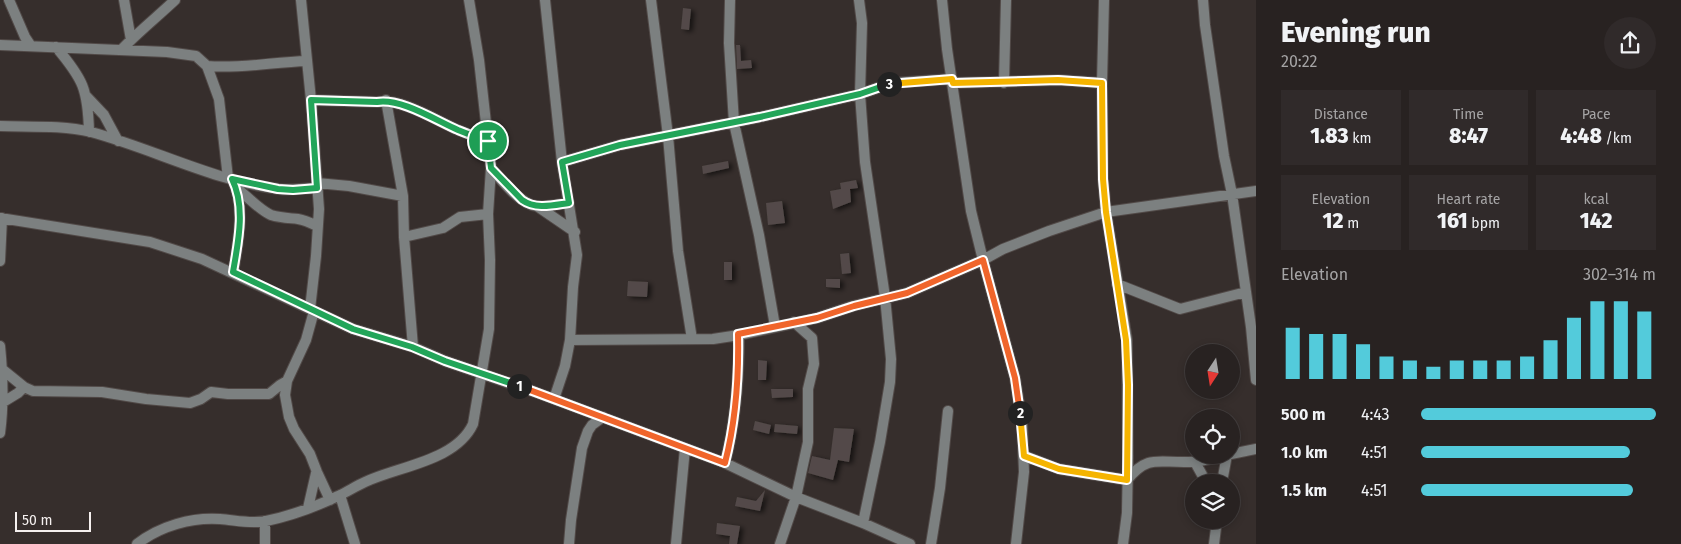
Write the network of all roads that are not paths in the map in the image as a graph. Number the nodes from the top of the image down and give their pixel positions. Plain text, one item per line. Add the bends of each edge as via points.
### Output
1 (10, 0) edge
2 (124, 0) edge
3 (175, 0) edge
4 (301, 0) edge
5 (469, 0) edge
6 (545, 0) edge
7 (651, 0) edge
8 (730, 0) edge
9 (859, 0) edge
10 (942, 0) edge
11 (1006, 0) edge
12 (1104, 0) edge
13 (1203, 0) edge
14 (131, 40) junction
15 (0, 45) edge
16 (31, 46) junction
17 (56, 47) junction
18 (121, 50) junction
19 (307, 61) junction
20 (207, 66) junction
21 (953, 81) junction
22 (1004, 83) junction
23 (1102, 83) junction
24 (860, 94) junction
25 (86, 96) junction
26 (311, 100) junction
27 (386, 100) junction
28 (734, 123) junction
29 (0, 126) edge
30 (89, 132) junction
31 (668, 136) junction
32 (118, 141) junction
33 (488, 141) junction
34 (562, 162) junction
35 (491, 168) junction
36 (230, 179) junction
37 (317, 186) junction
38 (237, 189) junction
39 (1256, 191) edge
40 (1232, 194) junction
41 (403, 196) junction
42 (569, 203) junction
43 (537, 206) junction
44 (1106, 212) junction
45 (488, 214) junction
46 (1, 218) edge
47 (317, 226) junction
48 (574, 232) junction
49 (404, 237) junction
50 (983, 260) junction
51 (0, 261) edge
52 (233, 272) junction
53 (1117, 284) junction
54 (1246, 292) junction
55 (885, 297) junction
56 (312, 310) junction
57 (817, 318) junction
58 (794, 322) junction
59 (775, 326) junction
60 (738, 334) junction
61 (812, 338) junction
62 (692, 339) junction
63 (570, 340) junction
64 (0, 346) edge
65 (412, 347) junction
66 (3, 370) junction
67 (481, 373) junction
68 (1256, 380) edge
69 (287, 381) junction
70 (24, 388) junction
71 (554, 399) junction
72 (2, 404) edge
73 (948, 411) dead end
74 (603, 417) junction
75 (0, 433) edge
76 (685, 448) junction
77 (1256, 449) edge
78 (1240, 452) edge
79 (1024, 456) junction
80 (1185, 462) edge
81 (725, 463) junction
82 (317, 472) junction
83 (1127, 480) junction
84 (340, 495) junction
85 (796, 497) junction
86 (330, 500) junction
87 (308, 508) junction
88 (265, 521) junction
89 (863, 523) junction
90 (1216, 529) edge
91 (904, 543) edge
92 (138, 544) edge
93 (265, 544) edge
94 (355, 544) edge
95 (570, 544) edge
96 (676, 544) edge
97 (780, 544) edge
98 (931, 544) edge
99 (1016, 544) edge
100 (1123, 544) edge
101 (1214, 544) edge

1 - 16 street
2 - 14 street
3 - 14 street
4 - 19 street
5 - 33 street
6 - 34 street
7 - 31 street
8 - 28 street
9 - 24 street via 862,23
10 - 21 street
11 - 22 street
12 - 23 street
13 - 40 street
14 - 18 street
15 - 16 street
16 - 17 street
17 - 18 street
17 - 25 street via 77,74
18 - 20 street via 196,56
19 - 20 street
19 - 26 street
20 - 36 street via 219,99
21 - 22 street
21 - 24 street via 892,83
21 - 50 street via 971,210
22 - 23 street via 1058,80
23 - 44 street
24 - 28 street
24 - 55 street via 865,162
25 - 30 street
25 - 32 street via 104,115
26 - 27 street
26 - 37 street
27 - 33 street
27 - 41 street
28 - 31 street
28 - 59 street
29 - 30 street
30 - 32 street
31 - 34 street via 620,145
31 - 62 street via 678,252
32 - 36 street
33 - 35 street
34 - 42 street
35 - 43 street via 522,200
35 - 45 street
36 - 37 street via 278,189
36 - 38 street
37 - 41 street via 350,186
37 - 47 street
38 - 47 street via 272,215 300,219
38 - 52 street via 240,229
39 - 40 street
40 - 44 street
40 - 54 street
41 - 49 street
42 - 43 street
42 - 48 street
43 - 48 street
44 - 50 street via 1040,234
44 - 53 street
45 - 49 street via 460,217 443,228
45 - 67 street via 489,329
46 - 51 street
46 - 52 street via 150,242
47 - 56 street
48 - 63 street via 578,255
49 - 65 street
50 - 55 street via 907,293
50 - 79 street via 1015,378
52 - 56 street
53 - 54 street via 1180,309
53 - 83 street via 1126,340
54 - 68 street
55 - 57 street
55 - 89 street via 890,382
56 - 65 street via 353,329
56 - 69 street via 306,340
57 - 58 street
57 - 61 street
58 - 59 street
58 - 61 street
59 - 60 street
60 - 62 street
60 - 81 street via 736,406
61 - 85 street via 814,364 808,389 808,442
62 - 63 street
63 - 71 street
64 - 66 street
65 - 67 street
66 - 70 street
66 - 72 street
67 - 71 street
67 - 84 street via 473,424 469,433 452,448 364,482
69 - 70 street via 269,394 211,392 190,402 102,392
69 - 82 street via 285,396 289,417
70 - 72 street
71 - 74 street
72 - 75 street
73 - 98 street
74 - 76 street
74 - 95 street via 592,425 582,448
76 - 81 street
76 - 96 street
77 - 78 street
79 - 83 street via 1059,469
79 - 99 street
80 - 83 street via 1149,462 1135,470
81 - 85 street
82 - 86 street
82 - 87 street
83 - 100 street
84 - 86 street
84 - 94 street
85 - 89 street
85 - 97 street
86 - 87 street
87 - 88 street
88 - 92 street via 192,521 155,532
88 - 93 street
89 - 91 street
90 - 101 street

